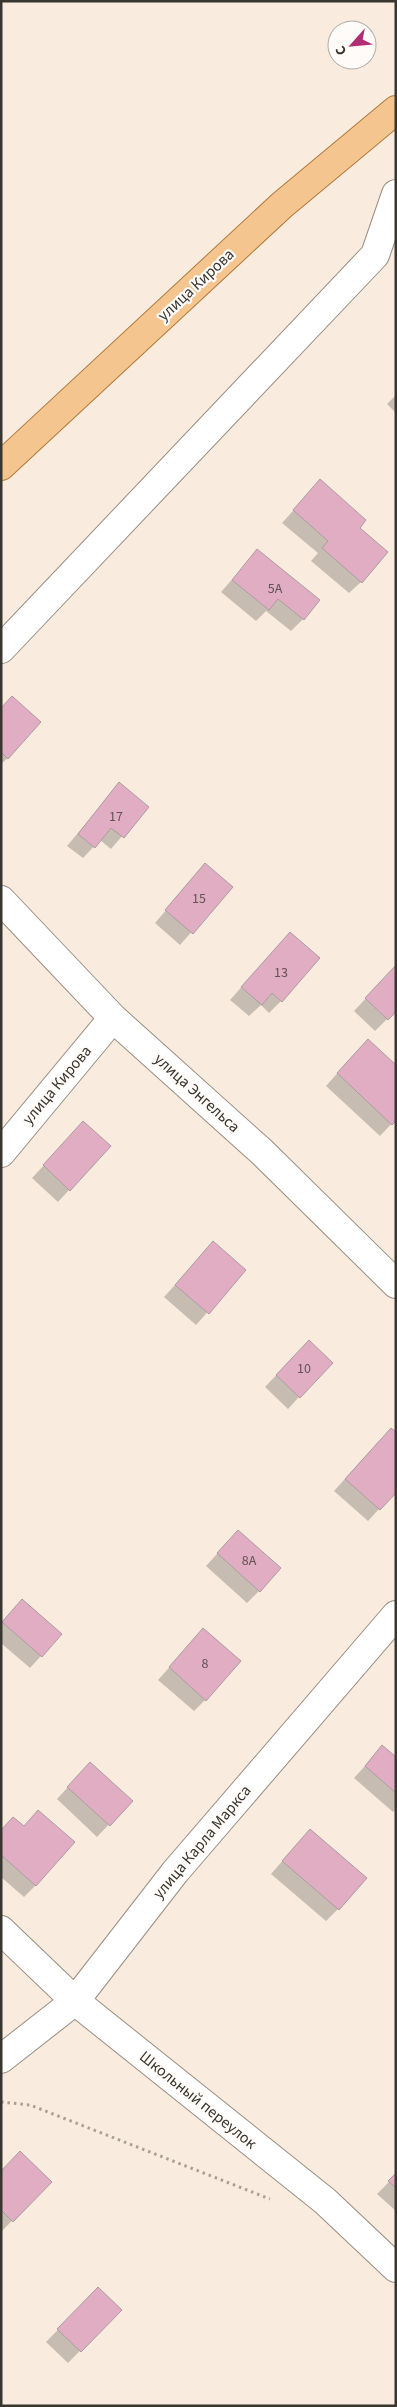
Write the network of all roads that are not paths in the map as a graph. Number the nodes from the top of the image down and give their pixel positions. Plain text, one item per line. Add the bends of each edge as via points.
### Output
1 (396, 110) edge
2 (396, 194) edge
3 (1, 466) edge
4 (1, 649) edge
5 (1, 900) edge
6 (113, 1018) junction
7 (1, 1153) edge
8 (396, 1284) edge
9 (396, 1615) edge
10 (1, 1930) edge
11 (75, 2001) junction
12 (1, 2060) edge
13 (396, 2268) edge

1 - 3 main road, улица Кирова via 282,205
2 - 4 street via 374,255
5 - 6 street, улица Энгельса
6 - 7 street, улица Кирова
6 - 8 street, улица Энгельса via 262,1152
9 - 11 street, улица Карла Маркса via 175,1872
10 - 11 street, Школьный переулок
11 - 12 street, улица Карла Маркса
11 - 13 street, Школьный переулок via 325,2201

